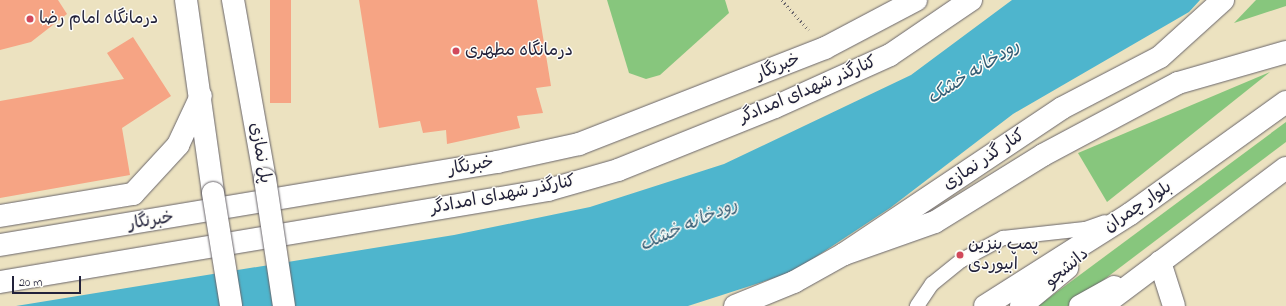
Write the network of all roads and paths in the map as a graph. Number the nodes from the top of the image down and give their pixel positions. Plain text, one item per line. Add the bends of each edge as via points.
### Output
1 (186, 0) edge
2 (233, 0) edge
3 (782, 0) edge
4 (916, 0) edge
5 (971, 0) edge
6 (1223, 0) edge
7 (825, 48) junction
8 (1286, 52) edge
9 (201, 96) junction
10 (1286, 102) edge
11 (1286, 168) edge
12 (1130, 214) junction
13 (0, 216) edge
14 (0, 245) edge
15 (844, 254) junction
16 (1160, 262) junction
17 (0, 282) edge
18 (231, 306) edge
19 (284, 306) edge
20 (735, 306) edge
21 (917, 306) edge
22 (985, 306) edge
23 (1022, 306) edge
24 (1080, 306) edge
25 (1102, 306) edge
26 (1174, 306) edge

1 - 9 main road
2 - 19 main road, پل نمازی, bridge via 265,179
3 - 7 path
4 - 7 main road, خبرنگار
5 - 17 main road, کنارگذر شهدای امدادگر via 890,55 774,107 618,170 548,190
6 - 15 main road, کنار گذر نمازی via 1160,57 1062,108
7 - 14 main road, خبرنگار via 579,144 482,164
8 - 15 main road via 1178,83 1043,155 935,222
9 - 13 main road via 178,145 132,194
9 - 18 main road, bridge
10 - 12 main road, بلوار چمران
11 - 16 main road
12 - 21 lane via 1085,229 1003,238 962,260 938,279
12 - 22 main road, بلوار چمران
12 - 23 main road, دانشجو
15 - 20 main road, کنار گذر نمازی via 794,282
16 - 24 main road
16 - 25 main road
16 - 26 main road

